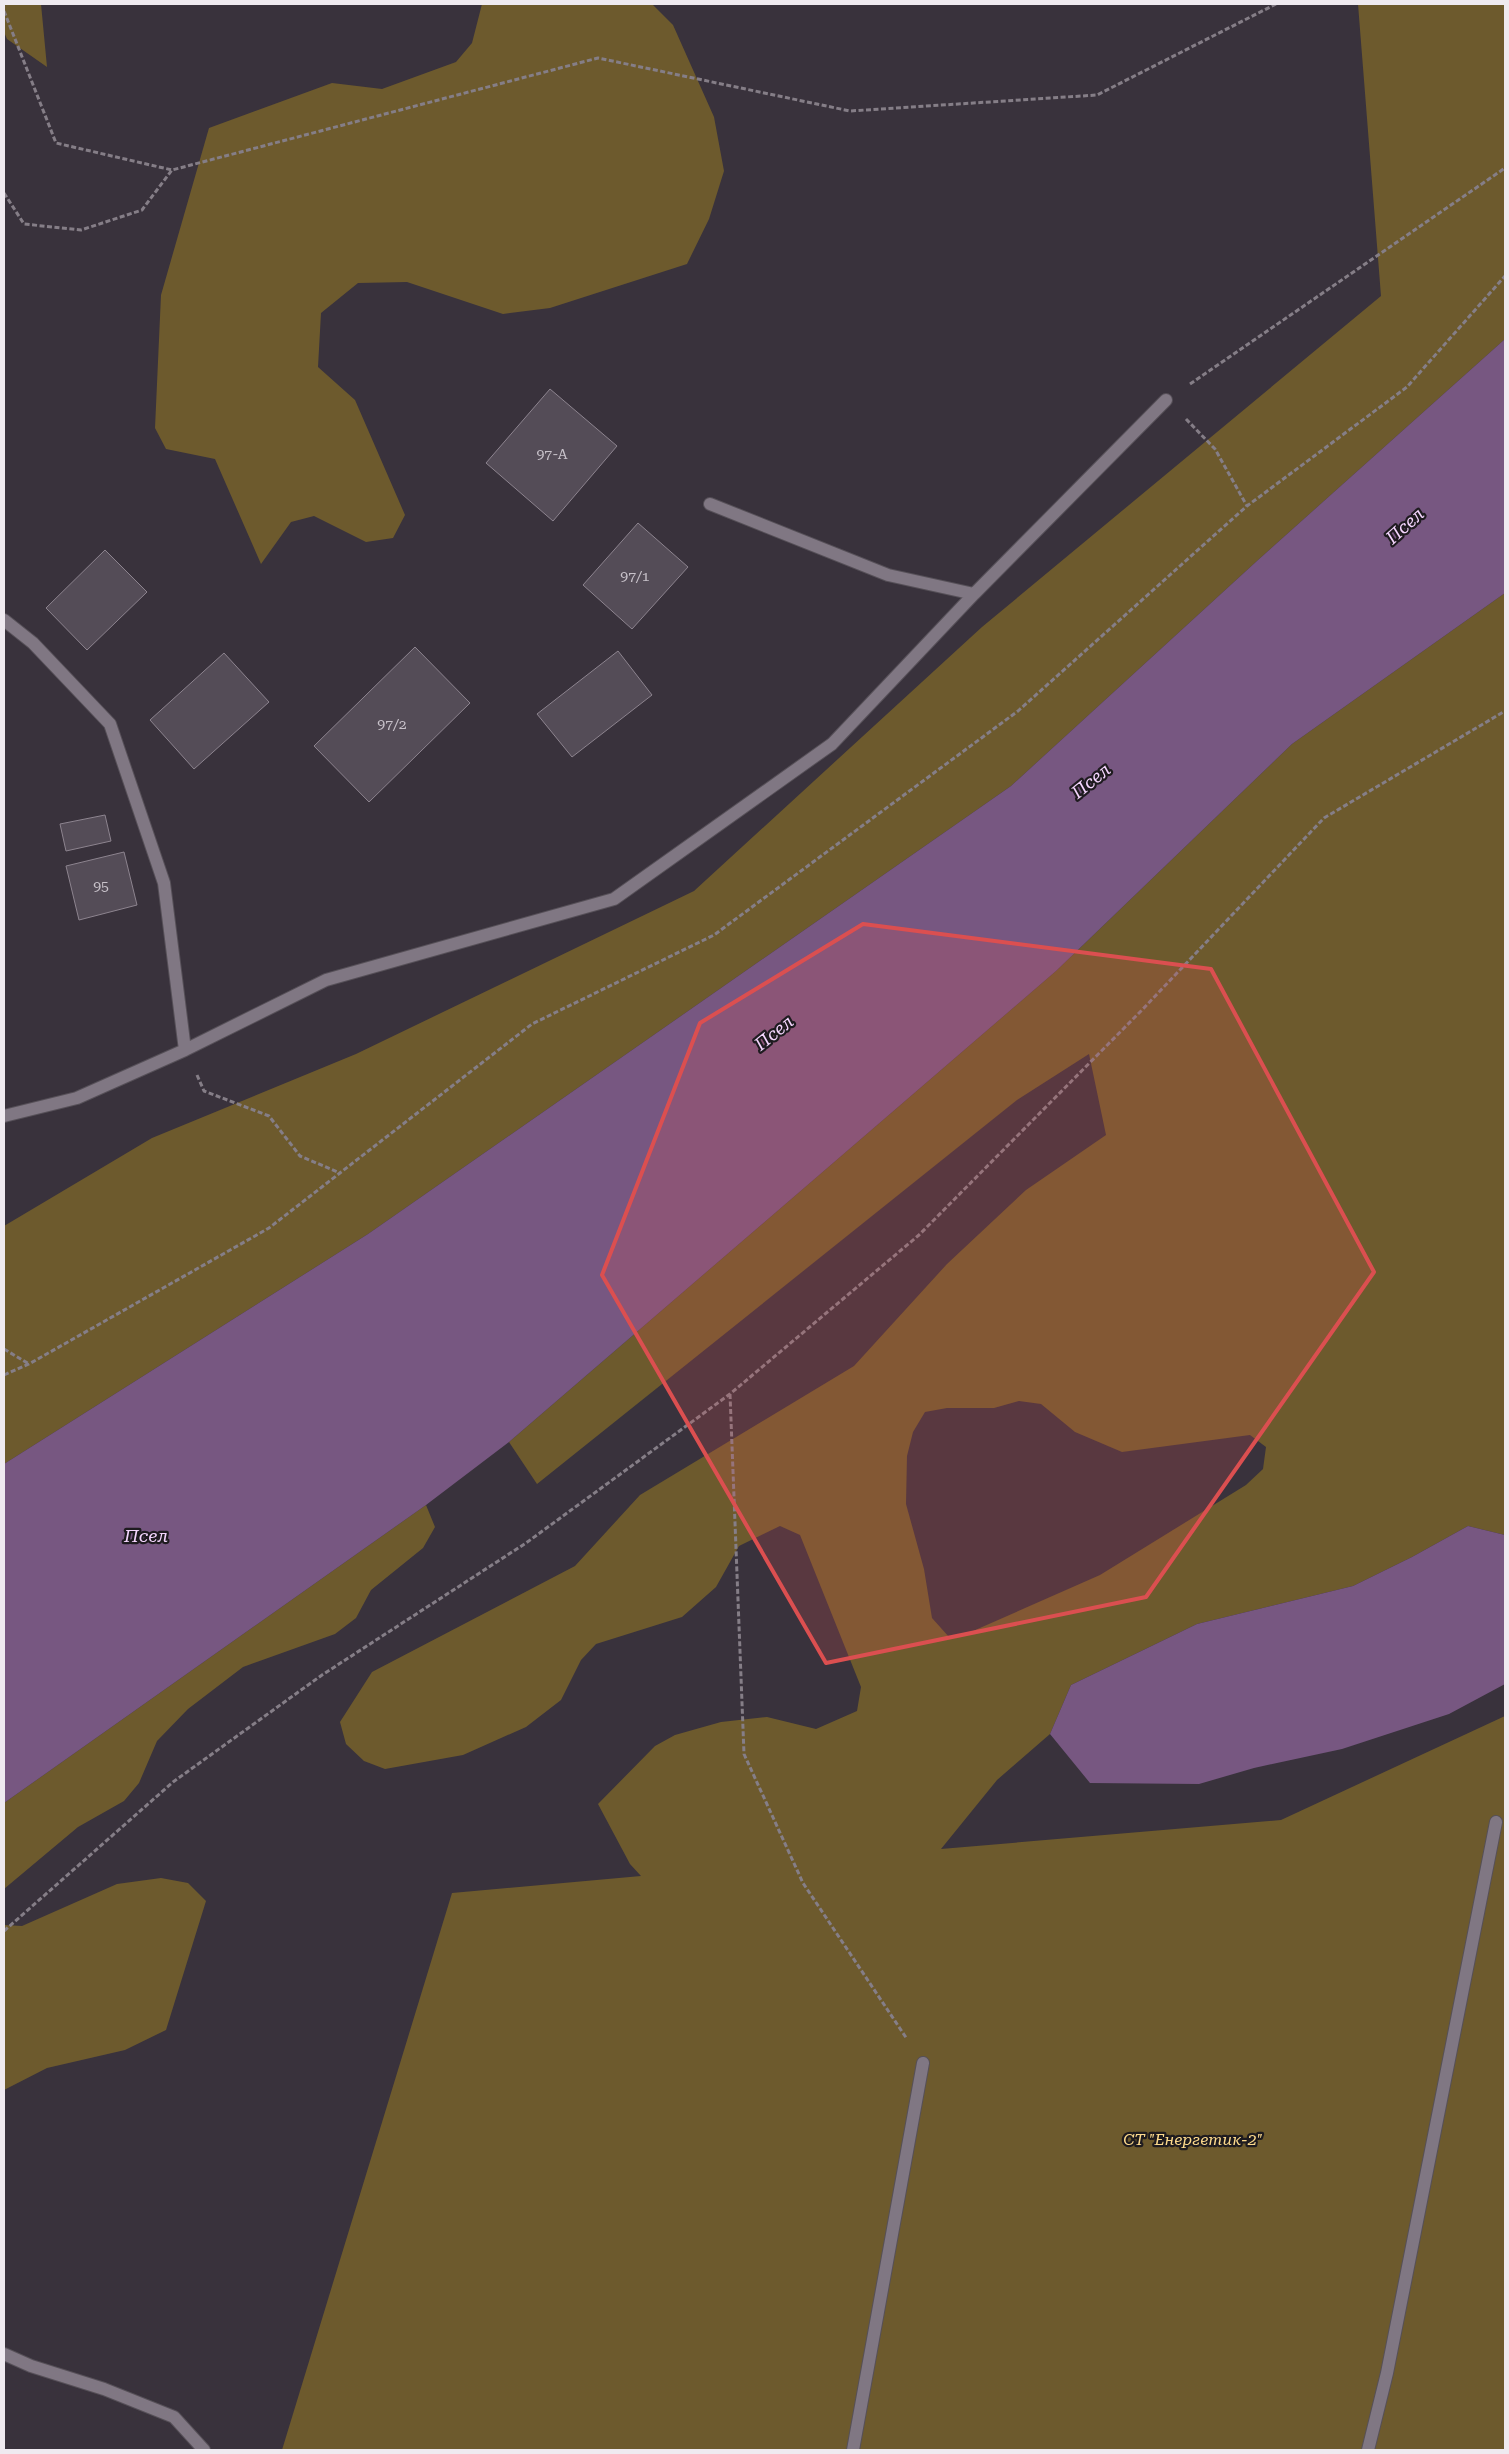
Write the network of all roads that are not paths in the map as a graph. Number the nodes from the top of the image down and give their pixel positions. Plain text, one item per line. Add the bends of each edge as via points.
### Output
1 (1166, 400) road end
2 (710, 504) dead end
3 (974, 594) junction
4 (4, 620) edge
5 (185, 1050) junction
6 (4, 1116) edge
7 (1496, 1822) dead end
8 (923, 2064) road end
9 (4, 2354) edge
10 (204, 2450) edge
11 (853, 2450) edge
12 (1368, 2450) edge

1 - 3 street
2 - 3 street via 888,575
3 - 5 street via 832,744 614,899 326,980
4 - 5 street via 33,643 110,724 164,883
5 - 6 street via 77,1098
7 - 12 street via 1387,2372
8 - 11 street
9 - 10 street via 174,2417

